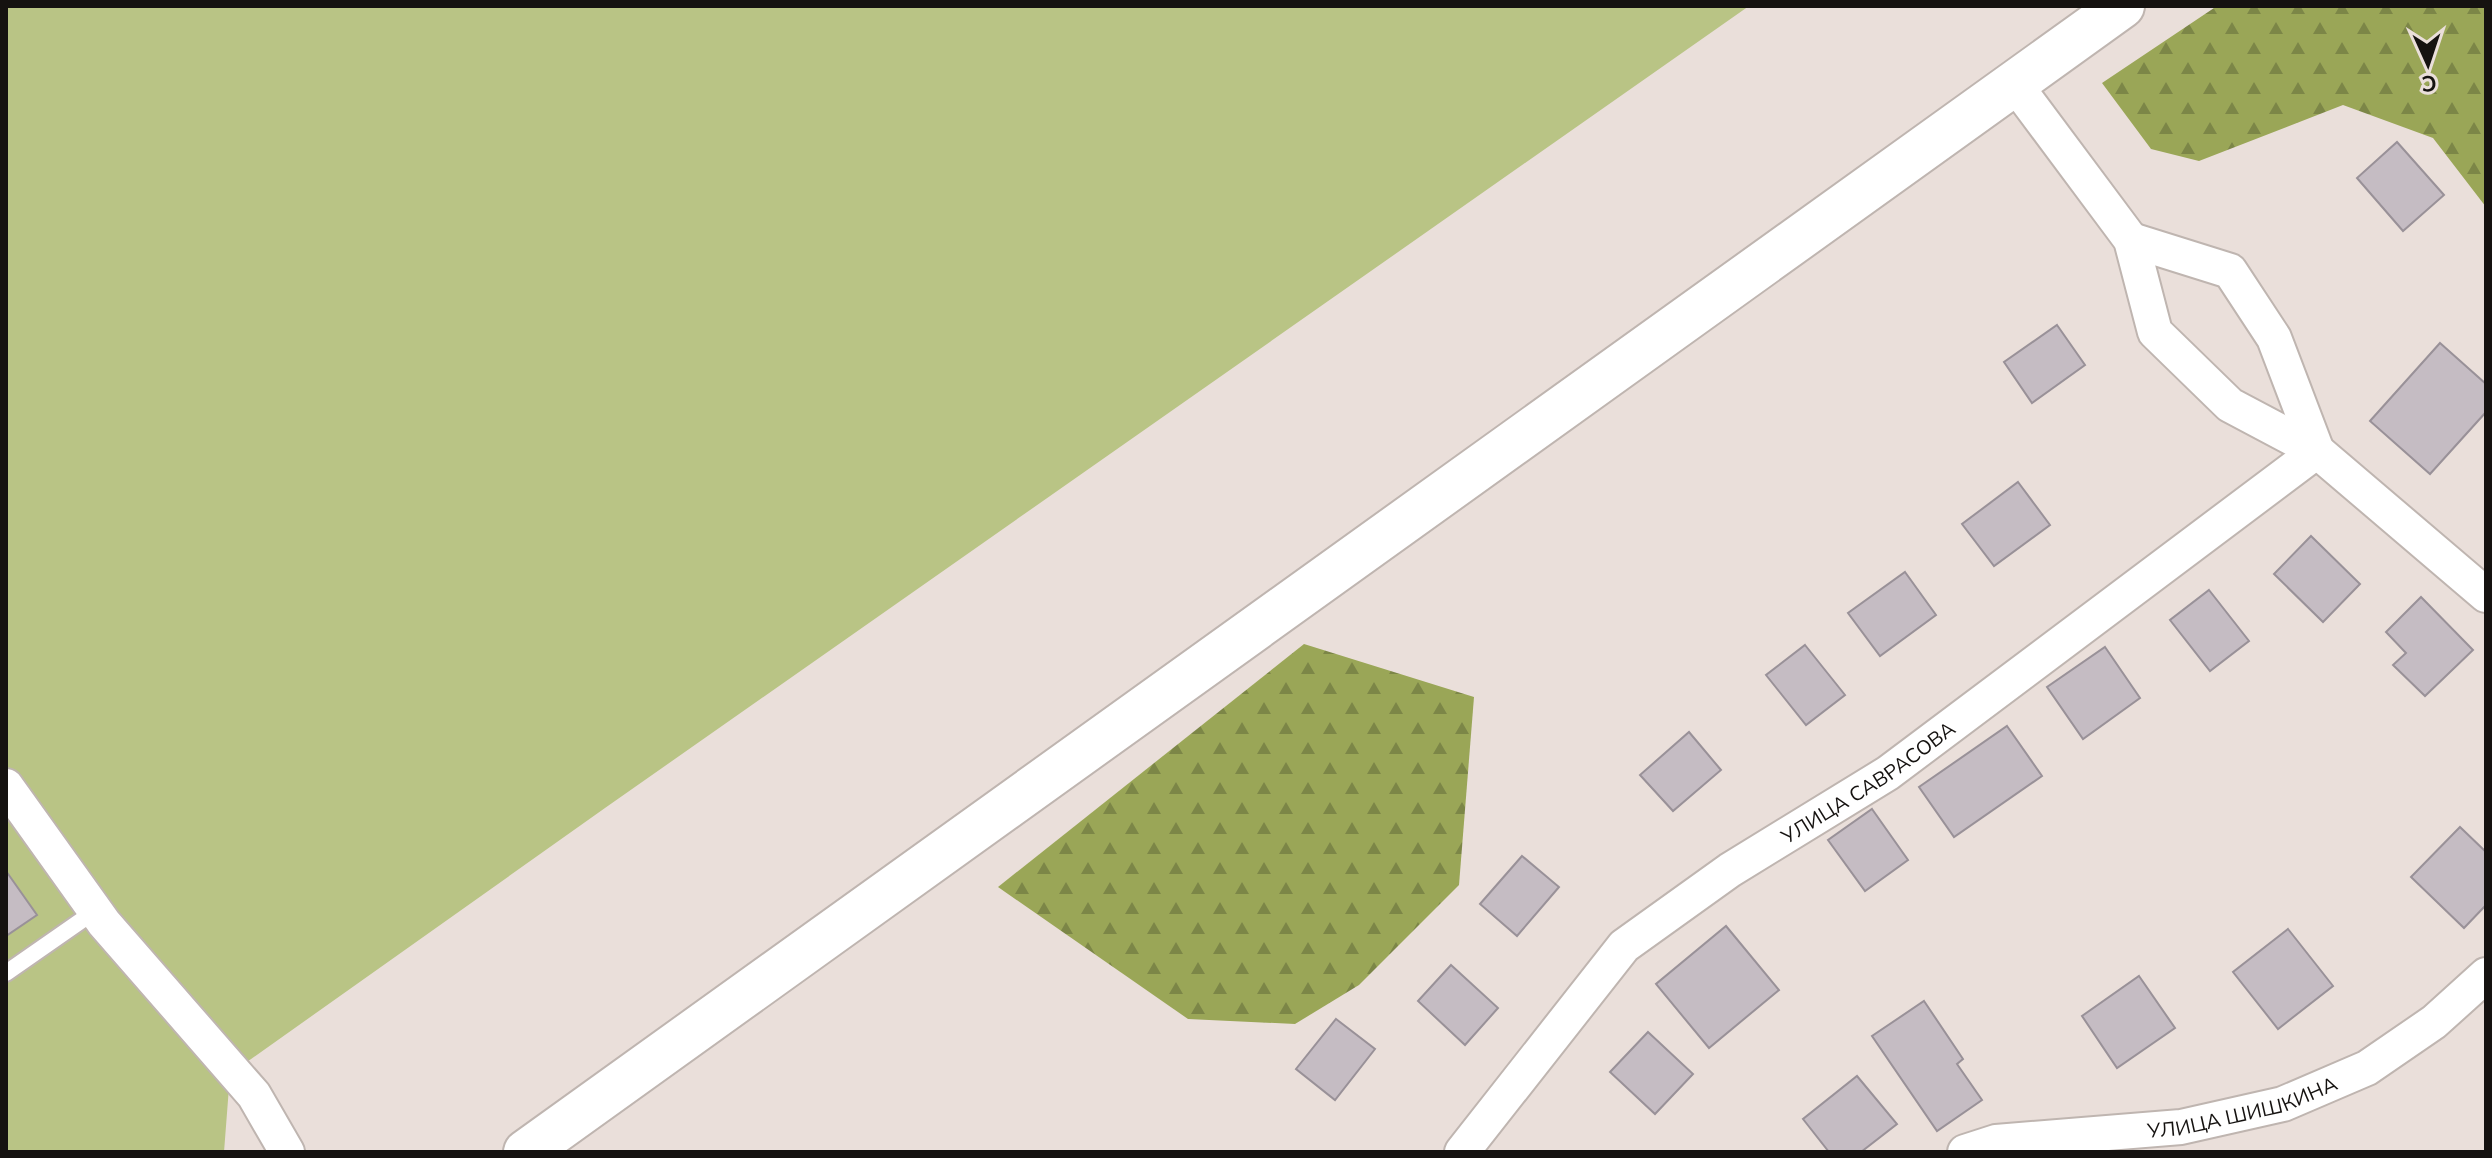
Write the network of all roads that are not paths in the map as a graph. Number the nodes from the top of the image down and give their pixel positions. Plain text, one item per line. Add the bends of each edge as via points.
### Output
1 (2122, 6) edge
2 (2014, 83) junction
3 (2131, 240) junction
4 (2317, 451) junction
5 (2486, 595) edge
6 (6, 786) edge
7 (95, 911) junction
8 (6, 973) edge
9 (2486, 975) edge
10 (287, 1152) edge
11 (526, 1152) edge
12 (1462, 1152) edge
13 (1965, 1152) edge

1 - 2 street
2 - 3 street
2 - 11 street
3 - 4 street via 2155,332 2230,405
3 - 4 street via 2230,271 2274,338
4 - 5 street
4 - 12 street, УЛИЦА САВРАСОВА via 1888,773 1730,870 1624,946
6 - 7 street
7 - 8 lane
7 - 10 street via 254,1095
9 - 13 street, УЛИЦА ШИШКИНА via 2434,1022 2367,1068 2283,1104 2181,1127 1996,1142

